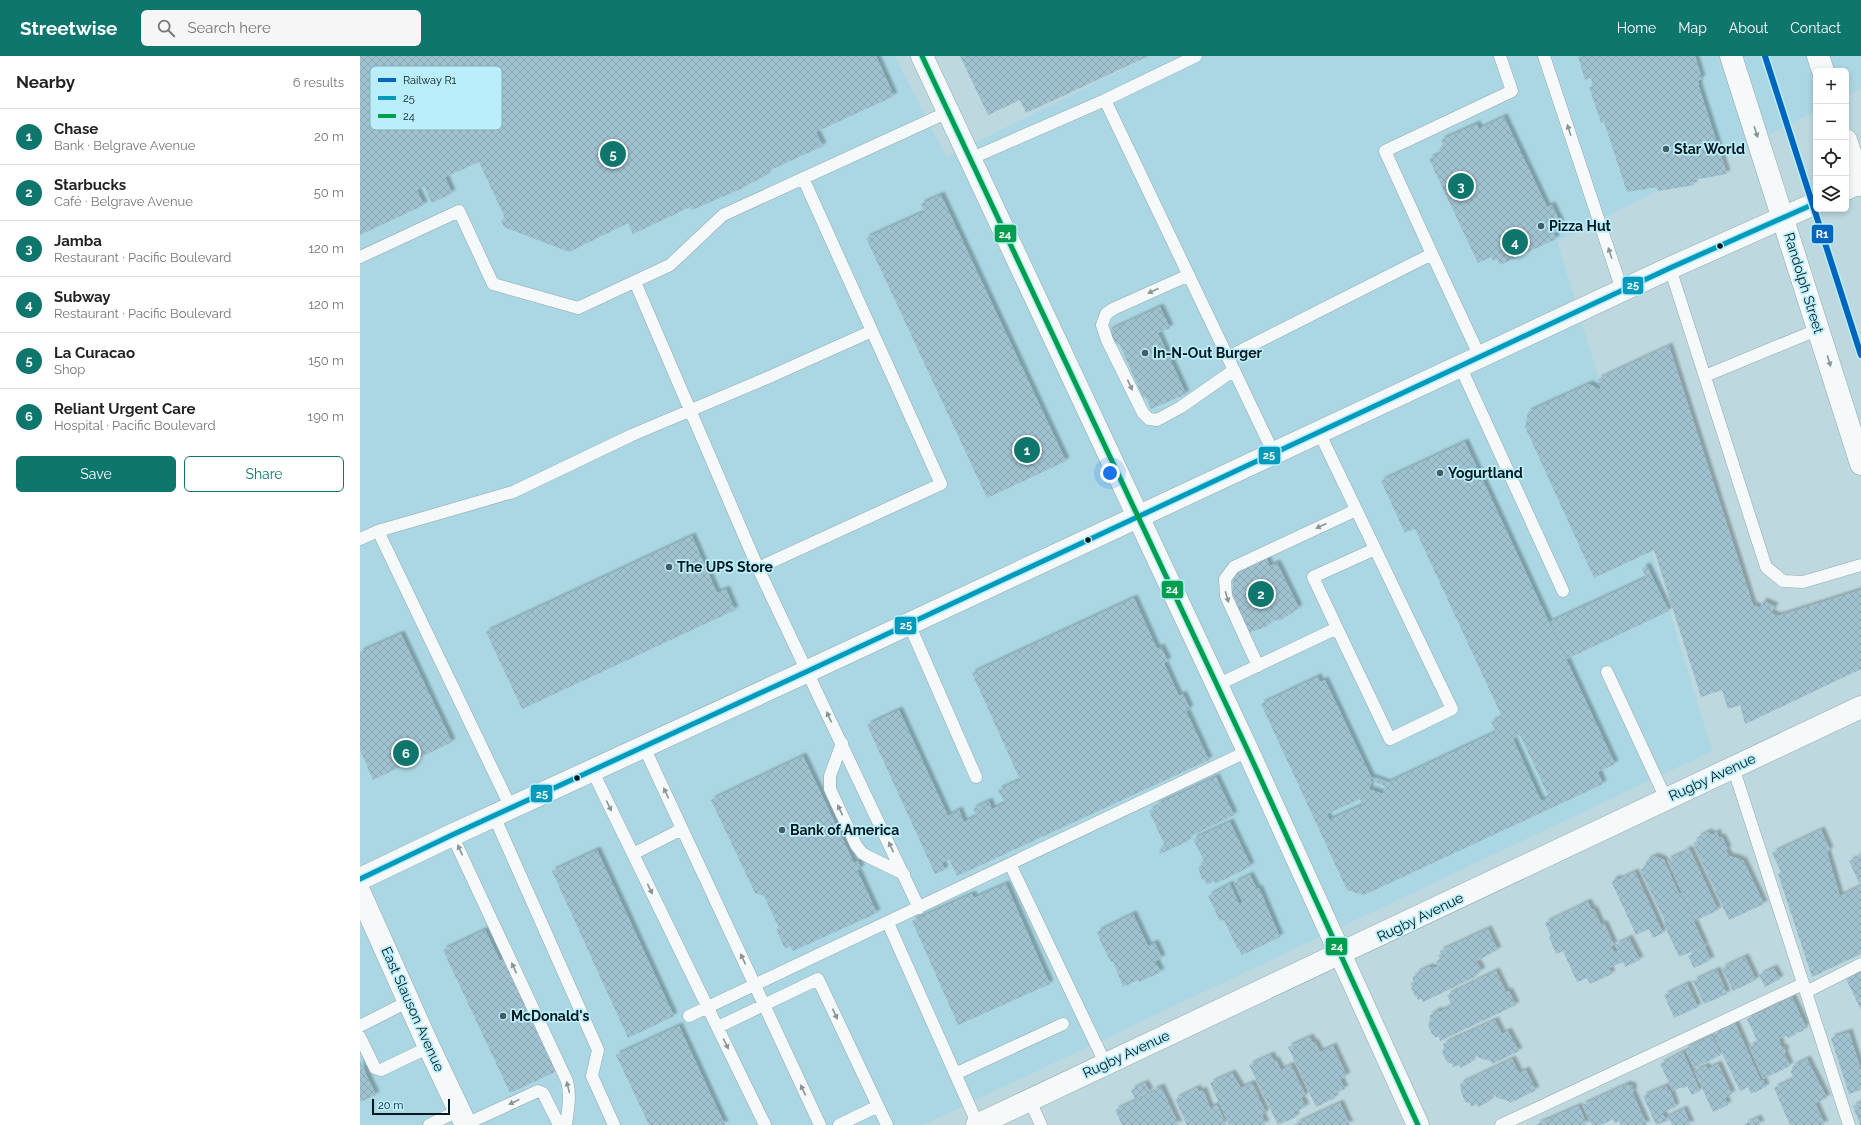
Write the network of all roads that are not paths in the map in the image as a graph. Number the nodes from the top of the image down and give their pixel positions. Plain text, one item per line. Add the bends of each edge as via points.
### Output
1 (922, 56) edge
2 (1196, 56) edge
3 (1500, 56) edge
4 (1544, 56) edge
5 (1731, 56) edge
6 (1818, 56) edge
7 (1822, 68) edge
8 (1105, 100) junction
9 (948, 112) junction
10 (1849, 152) edge
11 (970, 159) junction
12 (803, 178) junction
13 (1857, 185) edge
14 (1813, 204) edge
15 (1784, 217) junction
16 (1432, 254) junction
17 (360, 257) edge
18 (1670, 268) junction
19 (1189, 275) junction
20 (635, 282) junction
21 (1622, 290) junction
22 (1819, 329) junction
23 (872, 331) junction
24 (1228, 357) junction
25 (1480, 357) junction
26 (1460, 366) junction
27 (1234, 370) junction
28 (1705, 376) junction
29 (691, 409) junction
30 (1319, 432) junction
31 (1274, 454) junction
32 (1861, 464) edge
33 (1356, 510) junction
34 (1138, 517) junction
35 (378, 531) junction
36 (360, 539) edge
37 (1375, 549) junction
38 (1861, 565) edge
39 (758, 568) junction
40 (1563, 591) dead end
41 (909, 624) junction
42 (1337, 628) junction
43 (1258, 666) junction
44 (808, 671) junction
45 (1607, 672) dead end
46 (1217, 685) junction
47 (1861, 707) edge
48 (842, 743) junction
49 (644, 747) junction
50 (1248, 751) junction
51 (1733, 767) junction
52 (592, 770) junction
53 (976, 777) dead end
54 (1666, 799) junction
55 (503, 812) junction
56 (682, 829) junction
57 (452, 835) junction
58 (633, 854) junction
59 (1010, 864) junction
60 (904, 874) junction
61 (360, 880) edge
62 (360, 893) edge
63 (919, 908) junction
64 (888, 923) junction
65 (1340, 955) junction
66 (1861, 964) edge
67 (755, 985) junction
68 (1804, 988) junction
69 (409, 1001) junction
70 (764, 1004) junction
71 (708, 1007) junction
72 (689, 1016) dead end
73 (1063, 1024) dead end
74 (360, 1026) edge
75 (718, 1027) junction
76 (360, 1037) edge
77 (429, 1047) junction
78 (1106, 1063) junction
79 (955, 1074) junction
80 (1030, 1101) junction
81 (878, 1106) junction
82 (464, 1120) edge
83 (429, 1125) edge
84 (558, 1125) edge
85 (566, 1125) edge
86 (614, 1125) edge
87 (765, 1125) edge
88 (820, 1125) edge
89 (839, 1125) edge
90 (887, 1125) edge
91 (978, 1125) edge
92 (1041, 1125) edge
93 (1418, 1125) edge
94 (1501, 1125) edge
95 (1849, 1125) edge

1 - 9 street
2 - 8 lane
3 - 16 lane via 1512,91 1385,151
21 -> 4 lane
5 -> 15 street, Randolph Street
6 - 7 street
8 - 11 lane
8 - 19 lane
9 - 11 street
9 - 12 lane
10 - 13 street
11 - 34 street
12 - 20 lane via 723,215 670,265
12 - 23 lane
14 - 15 street
15 - 18 street
15 - 22 street, Randolph Street
16 - 24 lane
16 - 25 lane
17 - 20 lane via 459,211 494,284 578,308
18 - 21 street
18 - 28 lane
19 - 24 lane
19 -> 27 lane via 1106,314 1102,325 1107,340 1143,413 1149,419 1157,420 1181,408
20 - 29 lane
21 - 25 street
22 - 28 lane
22 -> 32 street, Randolph Street
23 - 29 lane
23 - 39 lane via 941,484
24 - 27 lane
25 - 26 street
26 - 30 street
26 - 40 lane
27 - 31 lane
28 - 38 lane via 1766,567 1783,581 1803,582
29 - 35 lane via 513,492
29 - 39 lane
30 - 31 street
30 - 33 lane
31 - 34 street
33 - 37 lane
33 -> 43 lane via 1234,567 1225,579 1226,596
34 - 41 street
34 - 46 street
35 - 36 lane
35 - 55 lane
37 - 42 lane via 1313,577
37 - 42 lane via 1452,709 1390,739
39 - 44 lane
41 - 44 street
41 - 53 lane
42 - 43 lane
43 - 46 lane
48 -> 44 lane
44 - 49 street
45 - 54 lane
46 - 50 street
47 - 51 street, Rugby Avenue
60 -> 48 lane
60 -> 48 lane via 862,853 830,789 829,782
49 - 52 street
56 -> 49 lane
50 - 59 lane
50 - 65 street
51 - 54 street, Rugby Avenue
51 - 68 lane
52 - 55 street
52 -> 58 lane
54 - 65 street, Rugby Avenue
55 - 57 street
55 - 86 lane via 598,1050 592,1076
56 - 58 lane
67 -> 56 lane
57 - 61 street
85 -> 57 lane via 570,1101 567,1081
58 -> 71 lane
59 - 63 lane
59 - 78 lane
60 - 63 lane
62 - 69 street, East Slauson Avenue
63 - 64 lane
64 - 67 lane
64 - 79 lane
65 - 78 street, Rugby Avenue
65 - 93 street
66 - 68 lane
67 - 70 lane
67 - 71 lane
68 - 94 lane
68 - 95 lane
69 - 74 lane
69 - 77 street, East Slauson Avenue
70 - 75 lane
70 -> 81 lane via 818,979
88 -> 70 lane
71 - 72 lane
71 - 75 lane
73 - 79 lane
75 -> 87 lane
76 - 77 lane via 374,1068 382,1070
77 - 82 street, East Slauson Avenue
78 - 80 street, Rugby Avenue
79 - 91 lane
80 - 91 street, Rugby Avenue
80 - 92 lane
81 - 89 lane
81 - 90 lane
82 - 83 lane
84 -> 82 lane via 543,1093 538,1091

